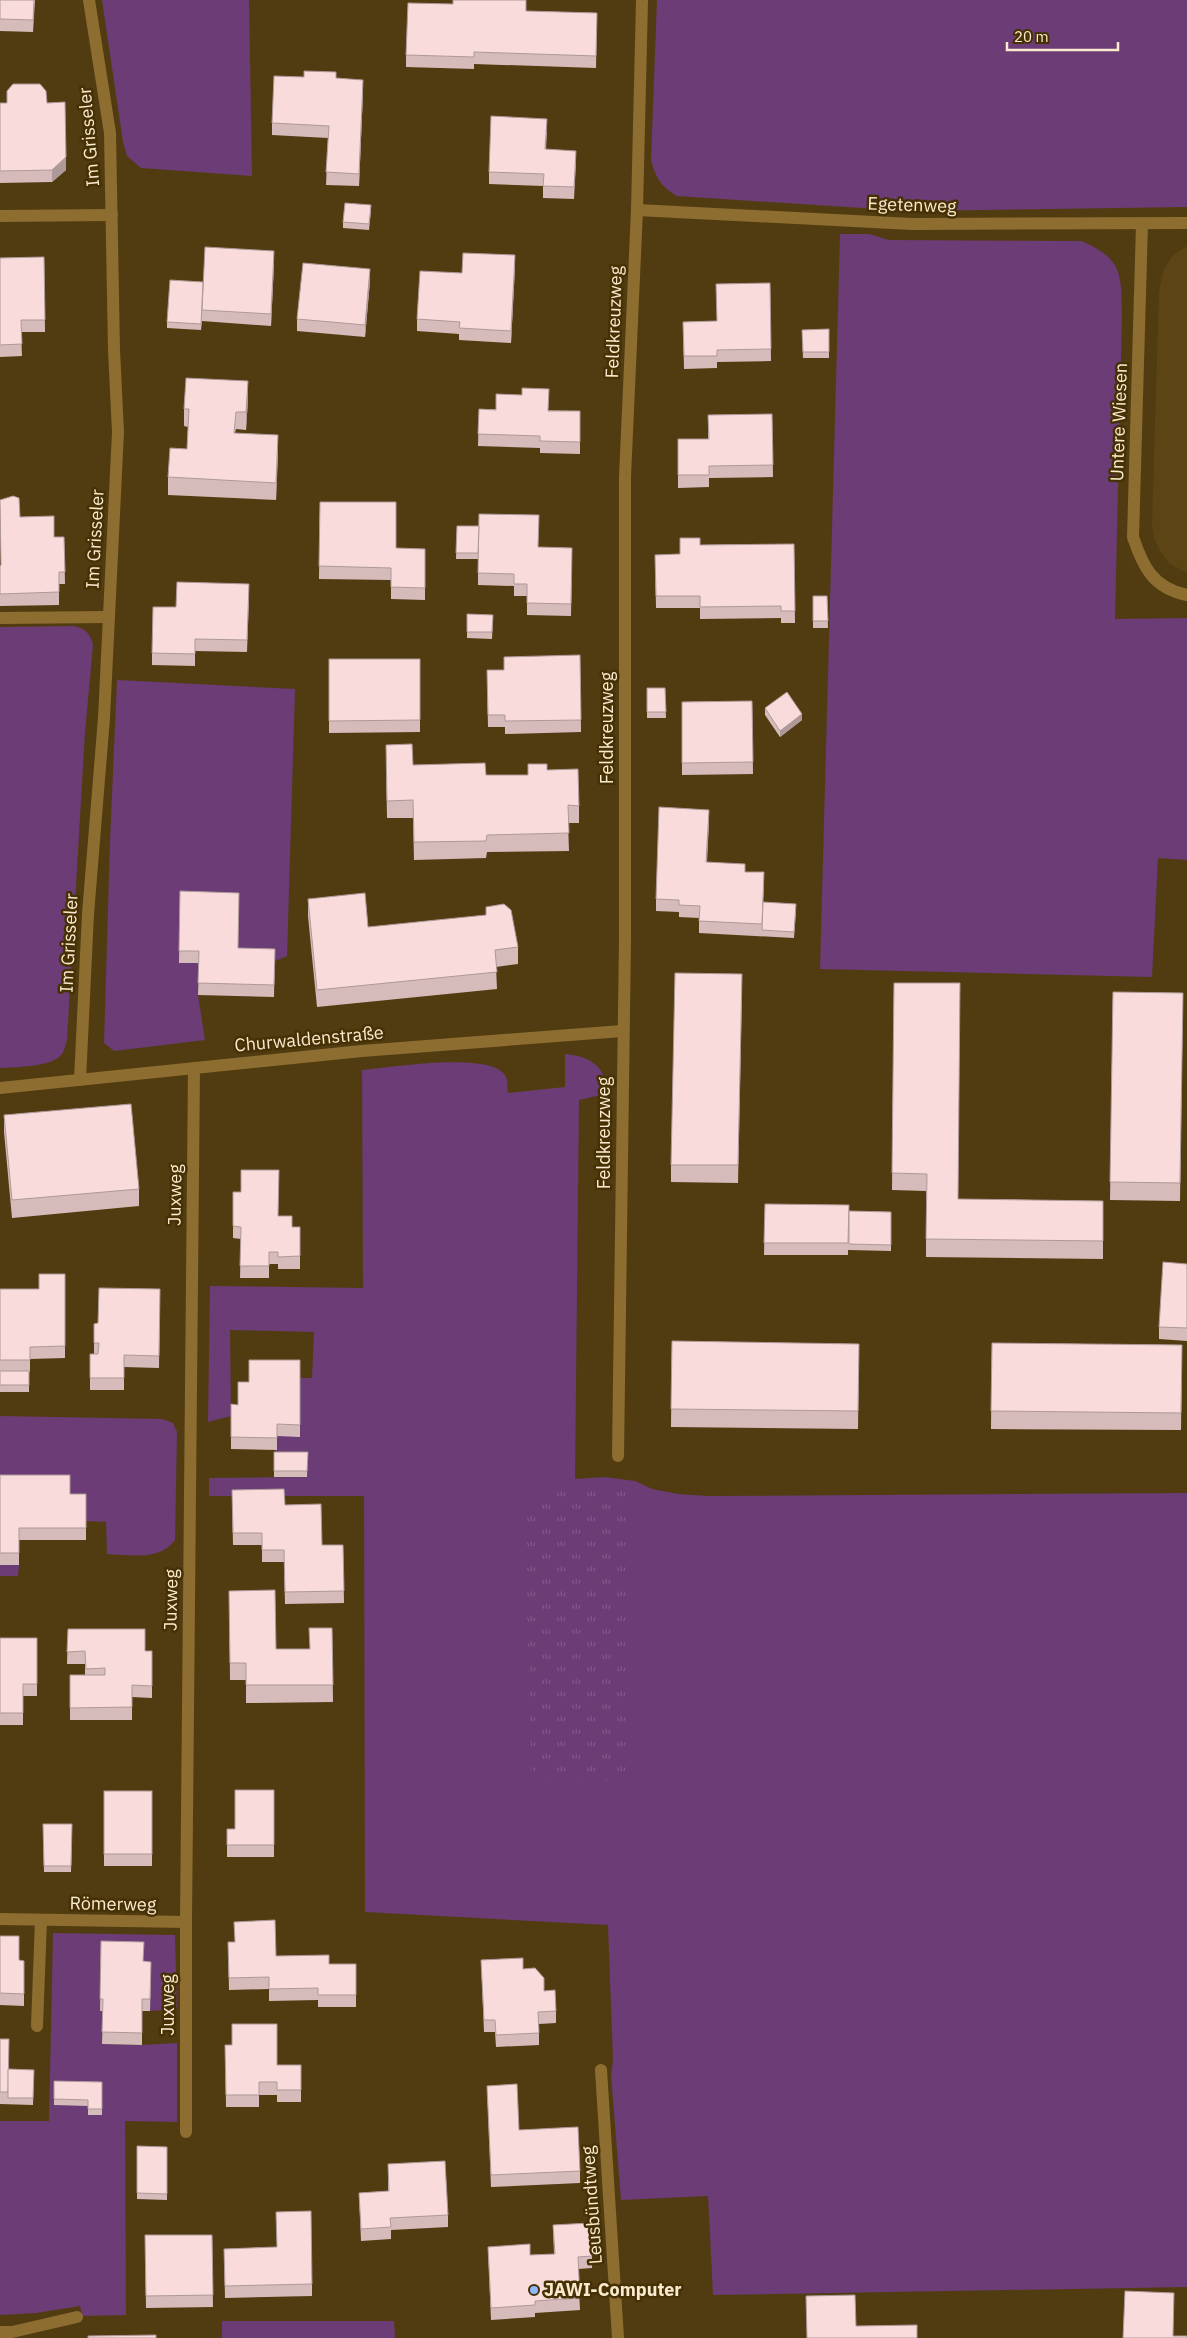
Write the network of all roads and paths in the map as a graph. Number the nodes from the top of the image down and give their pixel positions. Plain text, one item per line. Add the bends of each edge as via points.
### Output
1 (89, 0) edge
2 (642, 0) edge
3 (637, 210) junction
4 (0, 216) edge
5 (112, 216) junction
6 (1187, 223) edge
7 (1142, 224) junction
8 (1187, 595) edge
9 (109, 617) junction
10 (0, 618) edge
11 (622, 1032) junction
12 (194, 1068) junction
13 (80, 1080) junction
14 (0, 1088) edge
15 (618, 1456) dead end
16 (0, 1919) edge
17 (40, 1920) junction
18 (186, 1922) junction
19 (37, 2026) dead end
20 (601, 2070) dead end
21 (186, 2132) dead end
22 (77, 2317) dead end
23 (8, 2334) edge
24 (618, 2338) edge

1 - 5 street, Im Grisseler via 110,133
2 - 3 street, Feldkreuzweg
3 - 7 street, Egetenweg via 912,224
3 - 11 street, Feldkreuzweg via 626,477
4 - 5 street
5 - 9 street, Im Grisseler via 118,432
6 - 7 street, Egetenweg
7 - 8 street, Untere Wiesen via 1133,537 1141,562 1155,580 1172,592
9 - 10 street
9 - 13 street, Im Grisseler
11 - 12 street, Churwaldenstraße via 362,1051
11 - 15 street, Feldkreuzweg
12 - 13 street, Churwaldenstraße
12 - 18 street, Juxweg
13 - 14 street, Churwaldenstraße
16 - 17 street, Römerweg
17 - 18 street, Römerweg
17 - 19 street
18 - 21 street, Juxweg
20 - 24 street, Leusbündtweg
22 - 23 street

